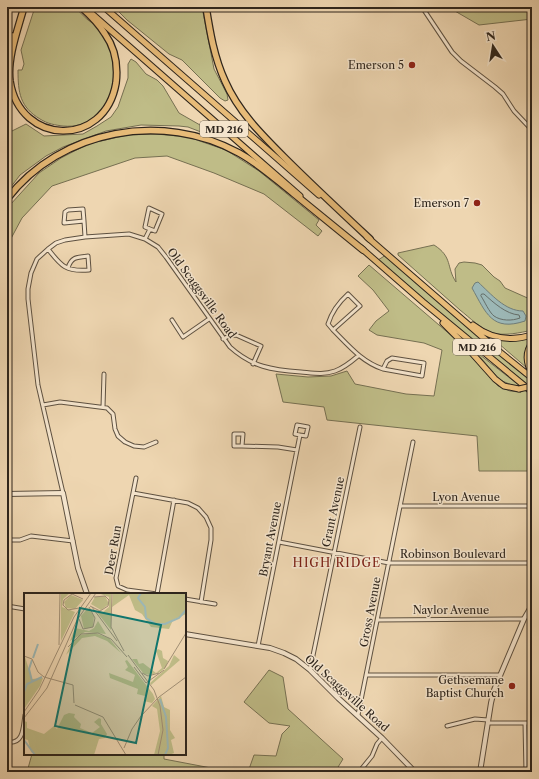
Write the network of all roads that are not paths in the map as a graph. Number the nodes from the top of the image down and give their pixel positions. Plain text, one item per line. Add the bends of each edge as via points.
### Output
1 (24, 7) edge
2 (82, 7) edge
3 (104, 7) edge
4 (206, 7) edge
5 (422, 7) edge
6 (7, 55) edge
7 (532, 130) edge
8 (7, 199) edge
9 (84, 221) junction
10 (150, 229) junction
11 (85, 237) junction
12 (146, 239) junction
13 (370, 239) junction
14 (48, 248) junction
15 (363, 250) junction
16 (68, 268) junction
17 (430, 292) junction
18 (423, 302) junction
19 (210, 319) junction
20 (172, 320) dead end
21 (333, 330) junction
22 (532, 335) edge
23 (223, 339) junction
24 (532, 343) edge
25 (358, 356) junction
26 (253, 364) junction
27 (384, 369) junction
28 (532, 373) edge
29 (104, 374) dead end
30 (532, 378) edge
31 (532, 386) edge
32 (532, 392) edge
33 (43, 405) junction
34 (103, 407) junction
35 (360, 427) dead end
36 (300, 435) junction
37 (156, 442) dead end
38 (413, 442) dead end
39 (242, 446) junction
40 (297, 450) junction
41 (136, 478) dead end
42 (133, 493) junction
43 (7, 494) edge
44 (63, 494) junction
45 (174, 500) junction
46 (400, 506) junction
47 (532, 506) edge
48 (7, 540) edge
49 (73, 541) junction
50 (279, 542) junction
51 (334, 552) junction
52 (389, 563) junction
53 (532, 563) edge
54 (87, 593) edge
55 (151, 593) edge
56 (157, 593) edge
57 (186, 599) edge
58 (201, 602) junction
59 (215, 604) dead end
60 (532, 605) edge
61 (7, 606) edge
62 (24, 609) edge
63 (524, 619) junction
64 (377, 620) junction
65 (186, 634) edge
66 (258, 646) junction
67 (310, 670) junction
68 (366, 675) junction
69 (500, 675) junction
70 (358, 715) junction
71 (488, 721) junction
72 (24, 722) edge
73 (525, 723) junction
74 (532, 723) edge
75 (447, 726) dead end
76 (382, 738) junction
77 (7, 742) edge
78 (358, 772) edge
79 (415, 772) edge
80 (480, 772) edge
81 (526, 772) edge

1 - 2 highway via 10,64 13,92 22,110 33,121 48,129 64,131 82,128 99,118 113,95 117,78 116,60 111,43
1 - 6 highway
2 - 15 main road, MD 216
3 - 13 main road, MD 216
4 - 13 highway via 211,38 220,68 241,110 296,169
5 - 7 street via 455,55 503,94 514,111
8 - 15 highway via 43,164 84,142 126,132 150,130 181,133 210,140 252,161
9 - 9 street via 83,209 65,212 64,223
9 - 11 street
10 - 10 street via 145,227 149,208 162,214 155,231
10 - 12 street
11 - 12 street, Old Scaggsville Road via 129,234
11 - 14 street, Old Scaggsville Road via 65,240
12 - 19 street, Old Scaggsville Road via 158,247
13 - 17 main road, MD 216
14 - 16 street via 58,262
14 - 33 street, Old Scaggsville Road via 37,259 28,289 35,368
15 - 18 main road, MD 216
16 - 16 street via 89,270 88,256 74,258
17 - 22 main road via 492,336 509,339
17 - 30 main road, MD 216
18 - 31 main road, bridge via 504,386 518,389
18 - 32 main road, MD 216
19 - 20 street via 183,337
19 - 23 street, Old Scaggsville Road
21 - 21 street via 360,306 348,294 331,315 328,324
21 - 25 street
23 - 26 street, Old Scaggsville Road
23 - 26 street via 236,335 261,346
24 - 28 main road via 529,346 527,363
25 - 26 street, Old Scaggsville Road via 342,368 325,373 277,370
25 - 27 street
27 - 27 street via 387,361 392,358 424,363 422,376
29 - 34 street
33 - 34 street via 60,402
33 - 44 street, Old Scaggsville Road
34 - 37 street via 113,414 117,432 124,442 144,447
35 - 51 street, Grant Avenue
36 - 36 street, Bryant Avenue via 306,436 308,427 297,425 296,434
36 - 40 street, Bryant Avenue
38 - 46 street, Gross Avenue
39 - 39 street via 242,434 234,434 234,446
39 - 40 street
40 - 50 street, Bryant Avenue
41 - 42 street, Deer Run
42 - 45 street
42 - 55 street, Deer Run via 116,578 118,586 122,588
43 - 44 street
44 - 49 street, Old Scaggsville Road
45 - 56 street
45 - 58 street via 198,508 211,528
46 - 47 street, Lyon Avenue
46 - 52 street, Gross Avenue
48 - 49 street via 20,540 31,536
49 - 54 street, Old Scaggsville Road via 78,568
50 - 51 street, Robinson Boulevard
50 - 66 street, Bryant Avenue
51 - 52 street, Robinson Boulevard
51 - 67 street, Grant Avenue
52 - 53 street, Robinson Boulevard
52 - 64 street, Gross Avenue
57 - 58 street
58 - 59 street
60 - 63 street
61 - 62 street
63 - 64 street, Naylor Avenue
63 - 69 street
64 - 68 street, Gross Avenue
65 - 66 street, Old Scaggsville Road
66 - 67 street, Old Scaggsville Road via 284,653
67 - 70 street, Old Scaggsville Road
68 - 69 street
68 - 70 street, Gross Avenue
69 - 71 street via 492,696
70 - 76 street, Old Scaggsville Road
71 - 73 street
71 - 75 street via 475,720
71 - 80 street
72 - 77 street via 19,740
73 - 74 street
73 - 81 street
76 - 78 street via 372,756
76 - 79 street, Old Scaggsville Road

